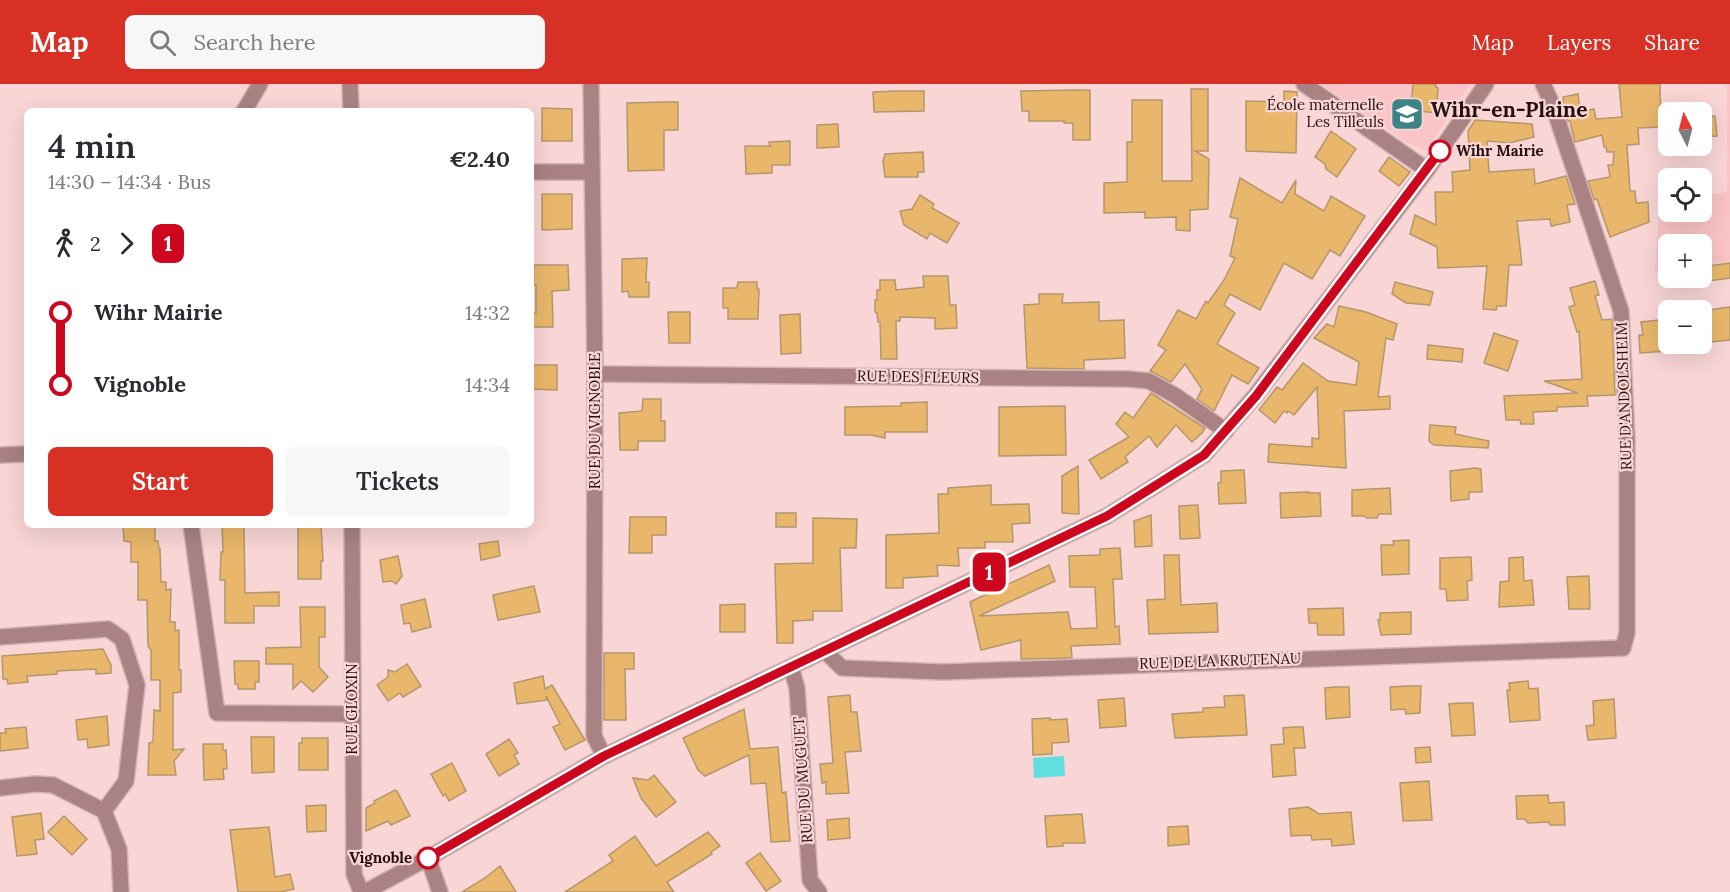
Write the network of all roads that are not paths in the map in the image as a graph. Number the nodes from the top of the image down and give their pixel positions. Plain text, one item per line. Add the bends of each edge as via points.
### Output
1 (260, 84) edge
2 (350, 84) edge
3 (591, 84) edge
4 (1304, 84) edge
5 (1486, 84) edge
6 (1543, 84) edge
7 (246, 108) edge
8 (351, 108) edge
9 (1427, 170) junction
10 (534, 172) edge
11 (592, 172) junction
12 (595, 374) junction
13 (1226, 431) junction
14 (24, 454) edge
15 (0, 455) edge
16 (191, 528) edge
17 (352, 528) edge
18 (0, 637) edge
19 (1623, 648) joint
20 (825, 651) junction
21 (791, 667) junction
22 (352, 714) junction
23 (604, 756) junction
24 (0, 788) edge
25 (104, 811) junction
26 (428, 858) junction
27 (121, 892) edge
28 (363, 892) edge
29 (440, 892) edge
30 (819, 892) edge

1 - 7 street
2 - 8 street
3 - 11 street, RUE DU VIGNOBLE
4 - 9 street
5 - 9 street
6 - 19 street, RUE D'ANDOLSHEIM via 1621,310 1628,447 1627,633
9 - 13 street
10 - 11 street
11 - 12 street, RUE DU VIGNOBLE
12 - 13 street, RUE DES FLEURS via 1129,379 1149,381
12 - 23 street, RUE DU VIGNOBLE via 594,736
13 - 20 street via 1204,455 1107,516
14 - 15 street
16 - 22 street via 217,713
17 - 22 street, RUE GLOXIN
18 - 25 street via 108,629 122,639 137,685 126,781
19 - 20 street, RUE DE LA KRUTENAU via 943,672 842,668
20 - 21 street
21 - 23 street
21 - 30 street, RUE DU MUGUET via 797,688 810,880
22 - 28 street, RUE GLOXIN via 354,874
23 - 26 street
24 - 25 street via 53,785
25 - 27 street via 119,849
26 - 28 street
26 - 29 street

